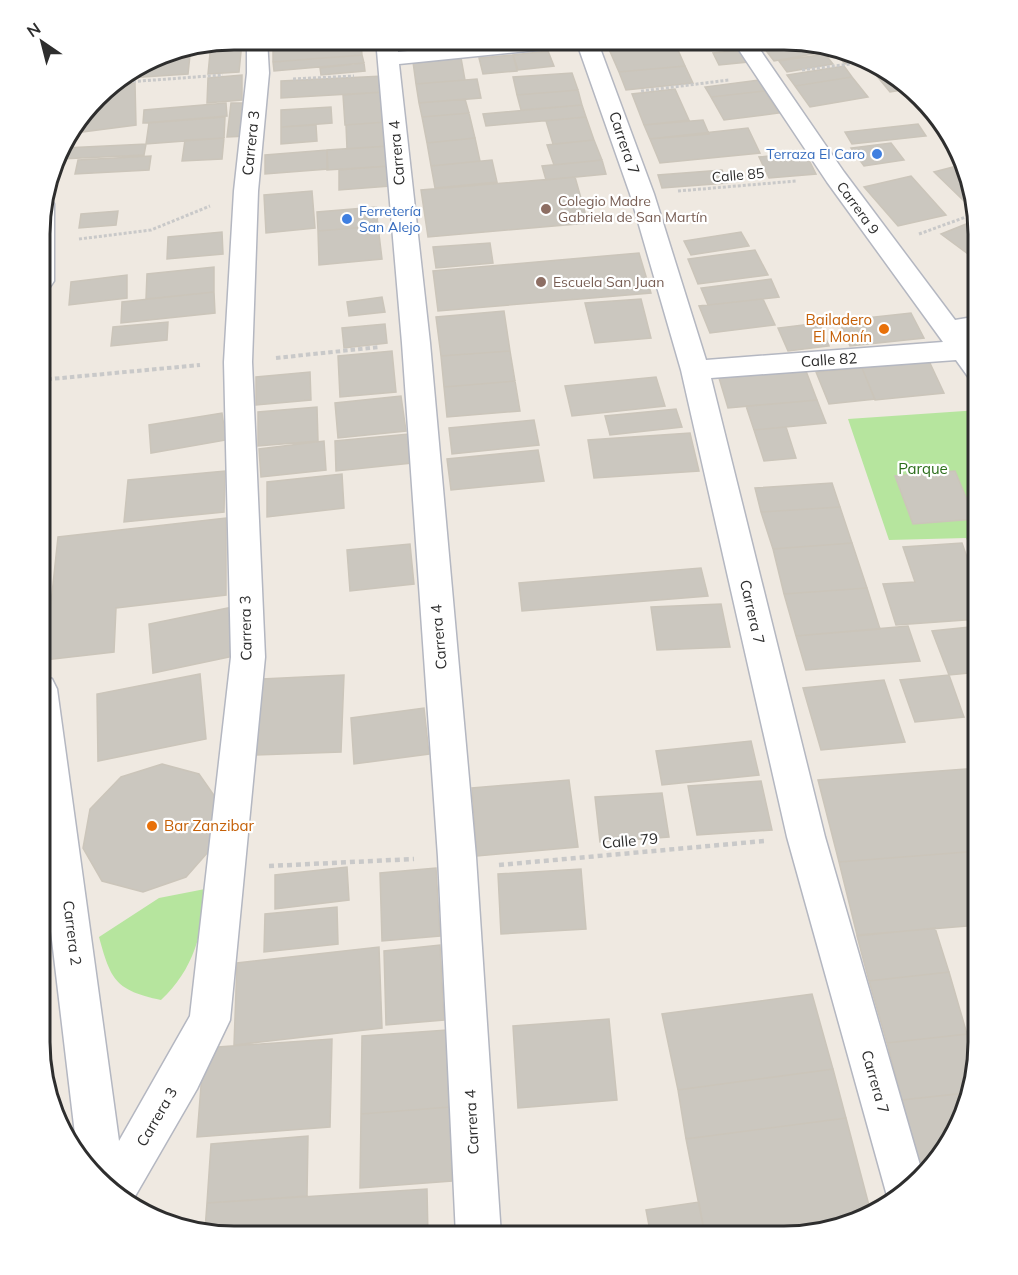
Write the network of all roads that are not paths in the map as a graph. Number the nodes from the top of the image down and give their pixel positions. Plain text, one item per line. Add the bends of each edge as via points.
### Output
1 (257, 50) edge
2 (387, 50) edge
3 (590, 50) edge
4 (751, 50) edge
5 (963, 350) edge
6 (694, 370) junction
7 (50, 768) edge
8 (101, 1170) edge
9 (903, 1182) edge
10 (118, 1185) edge
11 (478, 1225) edge

1 - 10 street, Carrera 3 via 238,362 248,657 210,1020
2 - 11 street, Carrera 4 via 416,343 457,862
3 - 6 street, Carrera 7 via 642,194
4 - 5 street, Carrera 9 via 835,177
5 - 6 street, Calle 82
6 - 9 street, Carrera 7 via 806,837
7 - 8 street, Carrera 2

